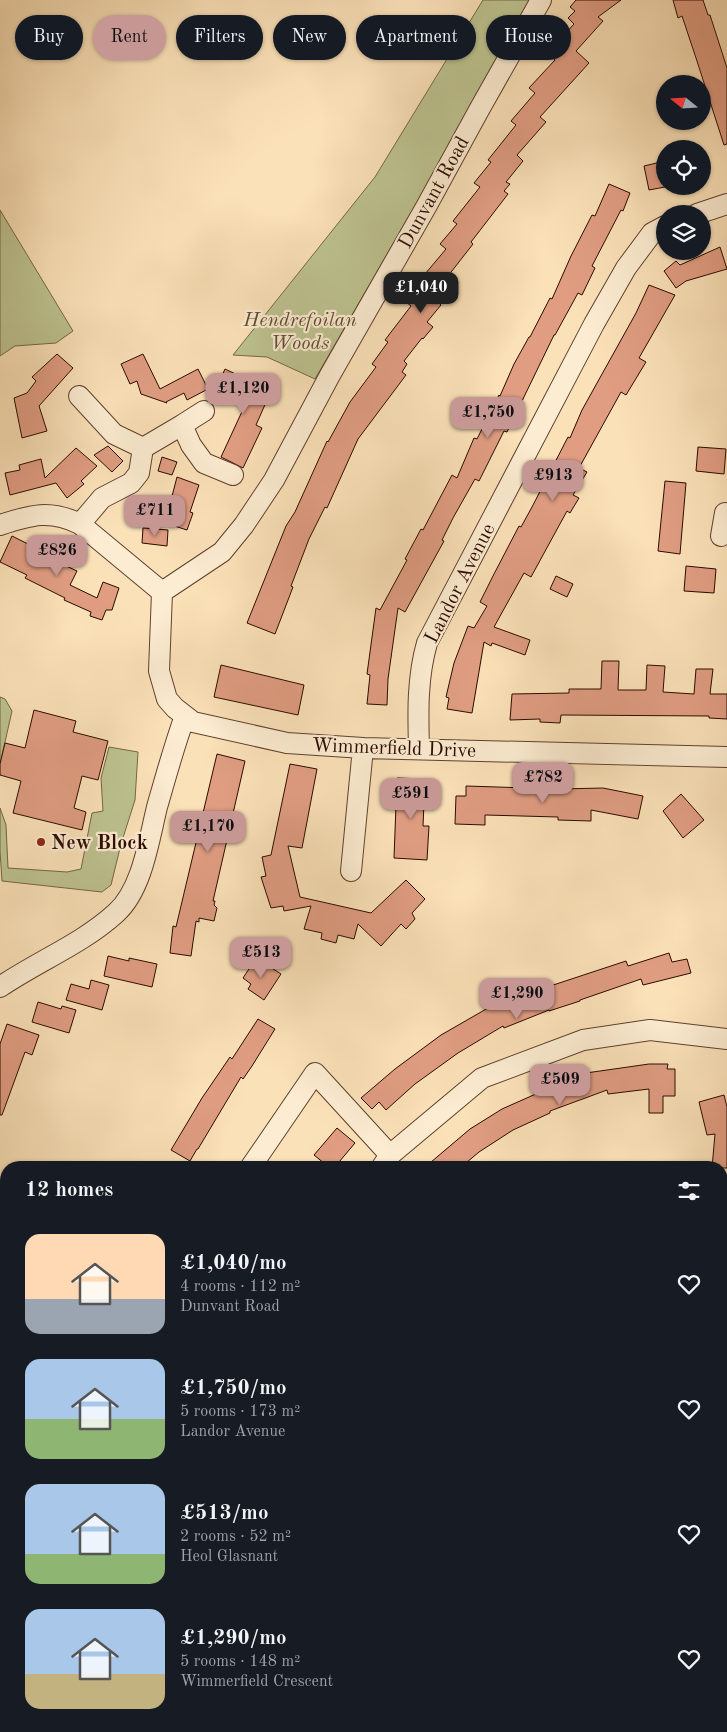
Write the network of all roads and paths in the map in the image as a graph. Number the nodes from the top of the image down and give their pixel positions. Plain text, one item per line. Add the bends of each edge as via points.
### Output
1 (541, 0) edge
2 (727, 204) edge
3 (711, 209) edge
4 (656, 231) edge
5 (79, 396) dead end
6 (204, 410) dead end
7 (182, 425) junction
8 (143, 448) junction
9 (233, 475) dead end
10 (80, 524) junction
11 (0, 525) edge
12 (162, 592) junction
13 (184, 716) junction
14 (363, 748) junction
15 (419, 749) junction
16 (727, 756) edge
17 (351, 871) dead end
18 (0, 987) edge
19 (727, 1039) edge
20 (255, 1161) edge
21 (384, 1161) edge
22 (386, 1161) edge

1 - 12 street, Dunvant Road via 274,480 222,552
2 - 3 street
4 - 15 street, Landor Avenue via 626,268 427,643 421,664 418,702
5 - 8 street via 114,434
6 - 7 street
7 - 8 street
7 - 9 street via 204,463
8 - 10 street via 138,473 131,483 102,498
10 - 11 street via 56,514 37,515
10 - 12 street
12 - 13 street via 158,672 167,699
13 - 14 street, Wimmerfield Drive via 193,722 287,743
13 - 18 street via 140,874 129,897 118,912 96,930
14 - 15 street, Wimmerfield Drive
14 - 17 street
15 - 16 street, Wimmerfield Drive
19 - 22 street via 650,1030 582,1040 482,1078
20 - 21 street via 315,1073

